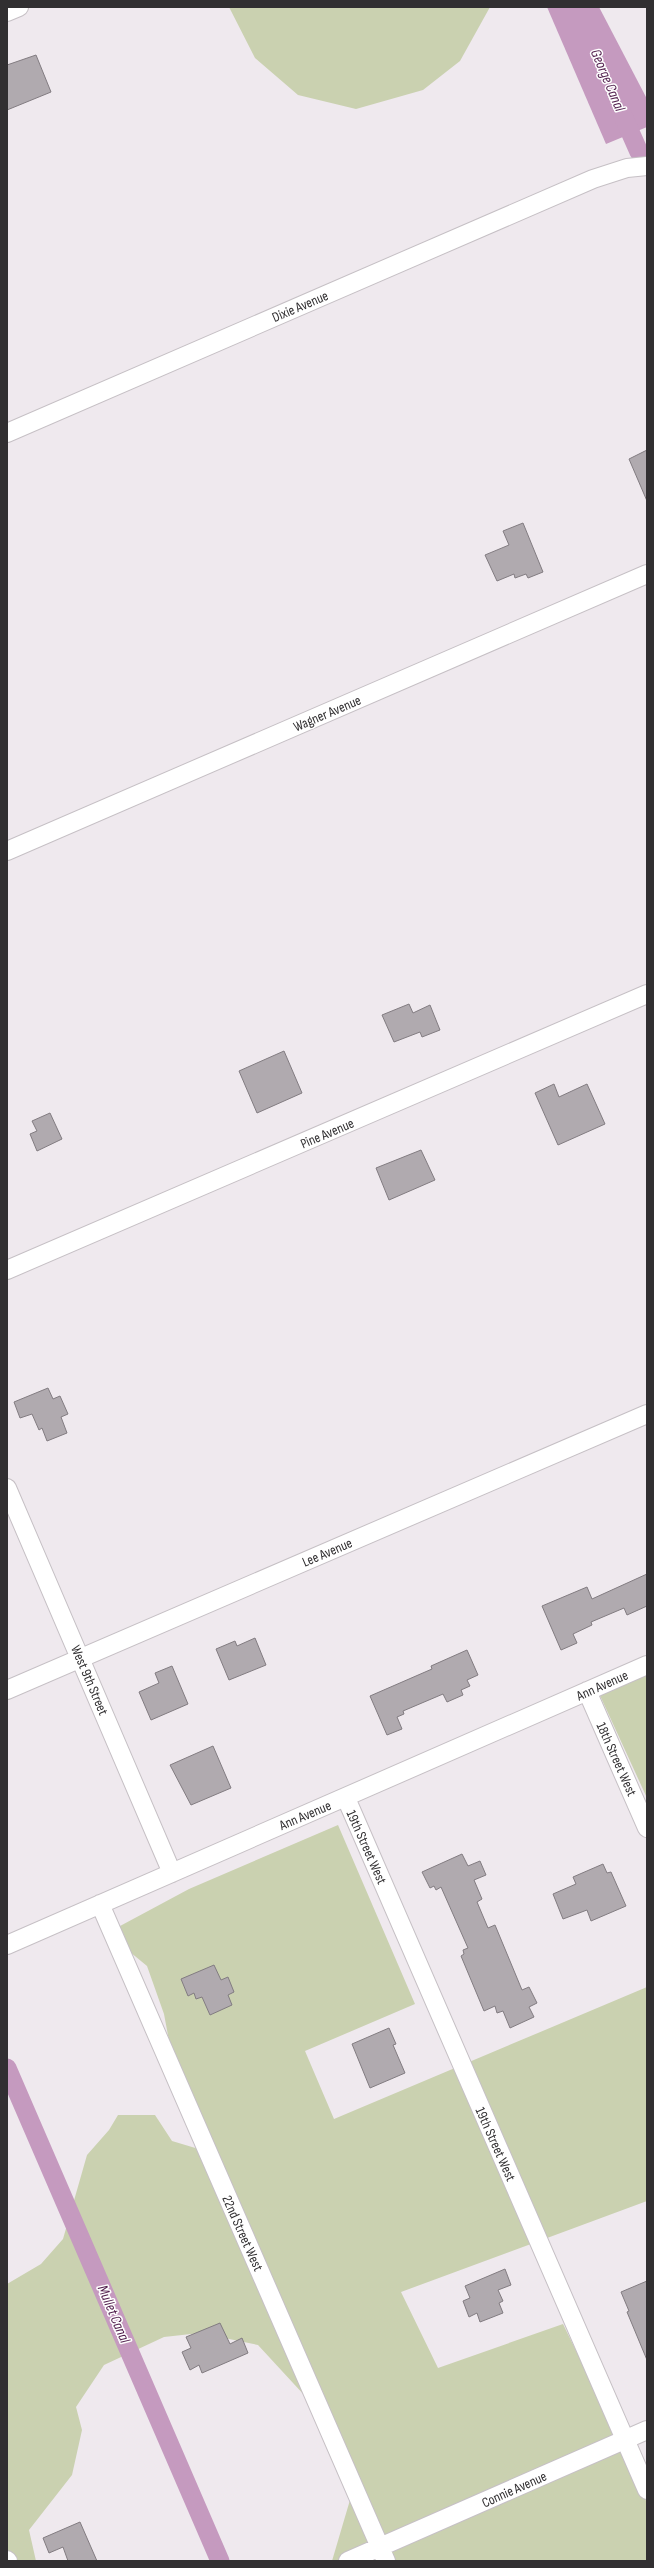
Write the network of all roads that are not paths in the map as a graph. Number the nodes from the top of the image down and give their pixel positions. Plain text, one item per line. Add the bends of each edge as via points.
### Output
1 (19, 7) edge
2 (7, 12) edge
3 (647, 166) edge
4 (7, 433) edge
5 (647, 574) edge
6 (7, 851) edge
7 (647, 994) edge
8 (7, 1270) edge
9 (647, 1414) edge
10 (7, 1488) edge
11 (81, 1658) junction
12 (647, 1665) edge
13 (7, 1690) edge
14 (587, 1691) junction
15 (346, 1798) junction
16 (647, 1828) edge
17 (172, 1873) junction
18 (100, 1904) junction
19 (7, 1944) edge
20 (647, 2430) edge
21 (625, 2440) junction
22 (647, 2490) edge
23 (383, 2554) edge
24 (348, 2561) edge

1 - 2 street
3 - 4 street, Dixie Avenue via 627,168 593,180
5 - 6 street, Wagner Avenue
7 - 8 street, Pine Avenue
9 - 11 street, Lee Avenue
10 - 11 street, West 9th Street
11 - 13 street, Lee Avenue
11 - 17 street, West 9th Street
12 - 14 street, Ann Avenue
14 - 15 street, Ann Avenue
14 - 16 street, 18th Street West
15 - 17 street, Ann Avenue
15 - 21 street, 19th Street West
17 - 18 street, Ann Avenue
18 - 19 street, Ann Avenue
18 - 23 street, 22nd Street West
20 - 21 street, Connie Avenue
21 - 22 street, 19th Street West
21 - 23 street, Connie Avenue
23 - 24 street, Connie Avenue

